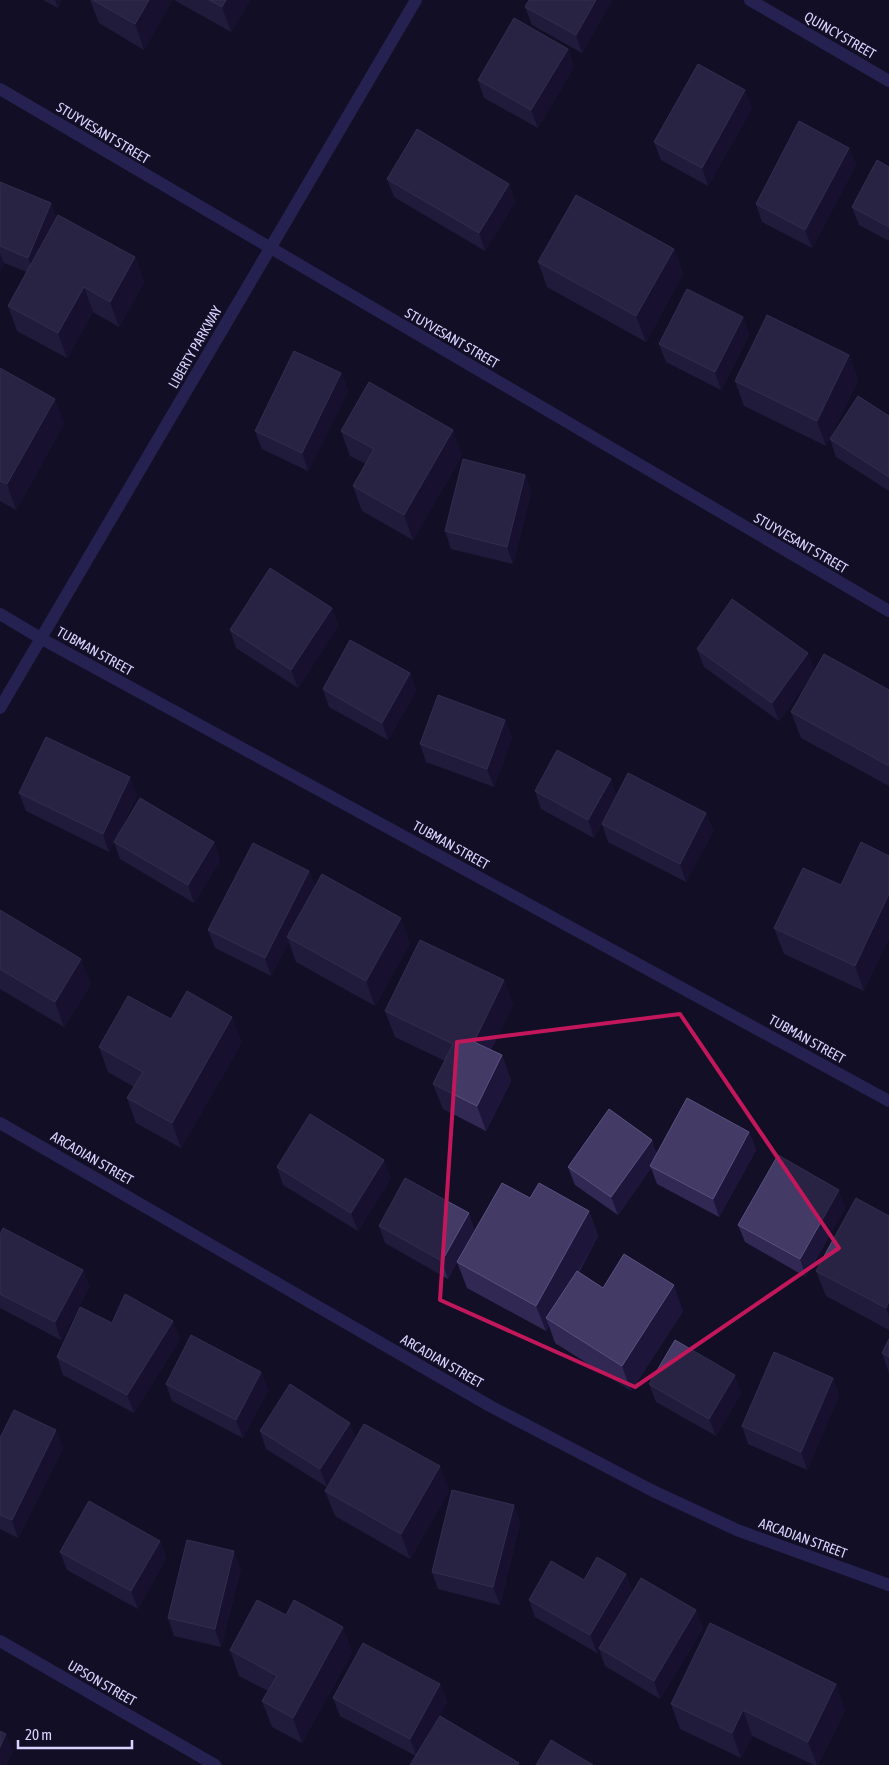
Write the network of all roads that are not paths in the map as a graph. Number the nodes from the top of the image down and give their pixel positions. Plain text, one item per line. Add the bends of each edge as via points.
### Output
1 (416, 0) edge
2 (750, 0) edge
3 (889, 81) edge
4 (0, 89) edge
5 (269, 249) junction
6 (889, 611) edge
7 (0, 614) edge
8 (42, 639) junction
9 (0, 708) edge
10 (889, 1101) edge
11 (0, 1123) edge
12 (889, 1585) edge
13 (0, 1641) edge
14 (215, 1765) edge

1 - 5 street, LIBERTY PARKWAY
2 - 3 street, QUINCY STREET
4 - 5 street, STUYVESANT STREET
5 - 6 street, STUYVESANT STREET
5 - 8 street, LIBERTY PARKWAY
7 - 8 street, TUBMAN STREET
8 - 9 street, LIBERTY PARKWAY
8 - 10 street, TUBMAN STREET
11 - 12 street, ARCADIAN STREET via 490,1406 653,1491 737,1530
13 - 14 street, UPSON STREET

